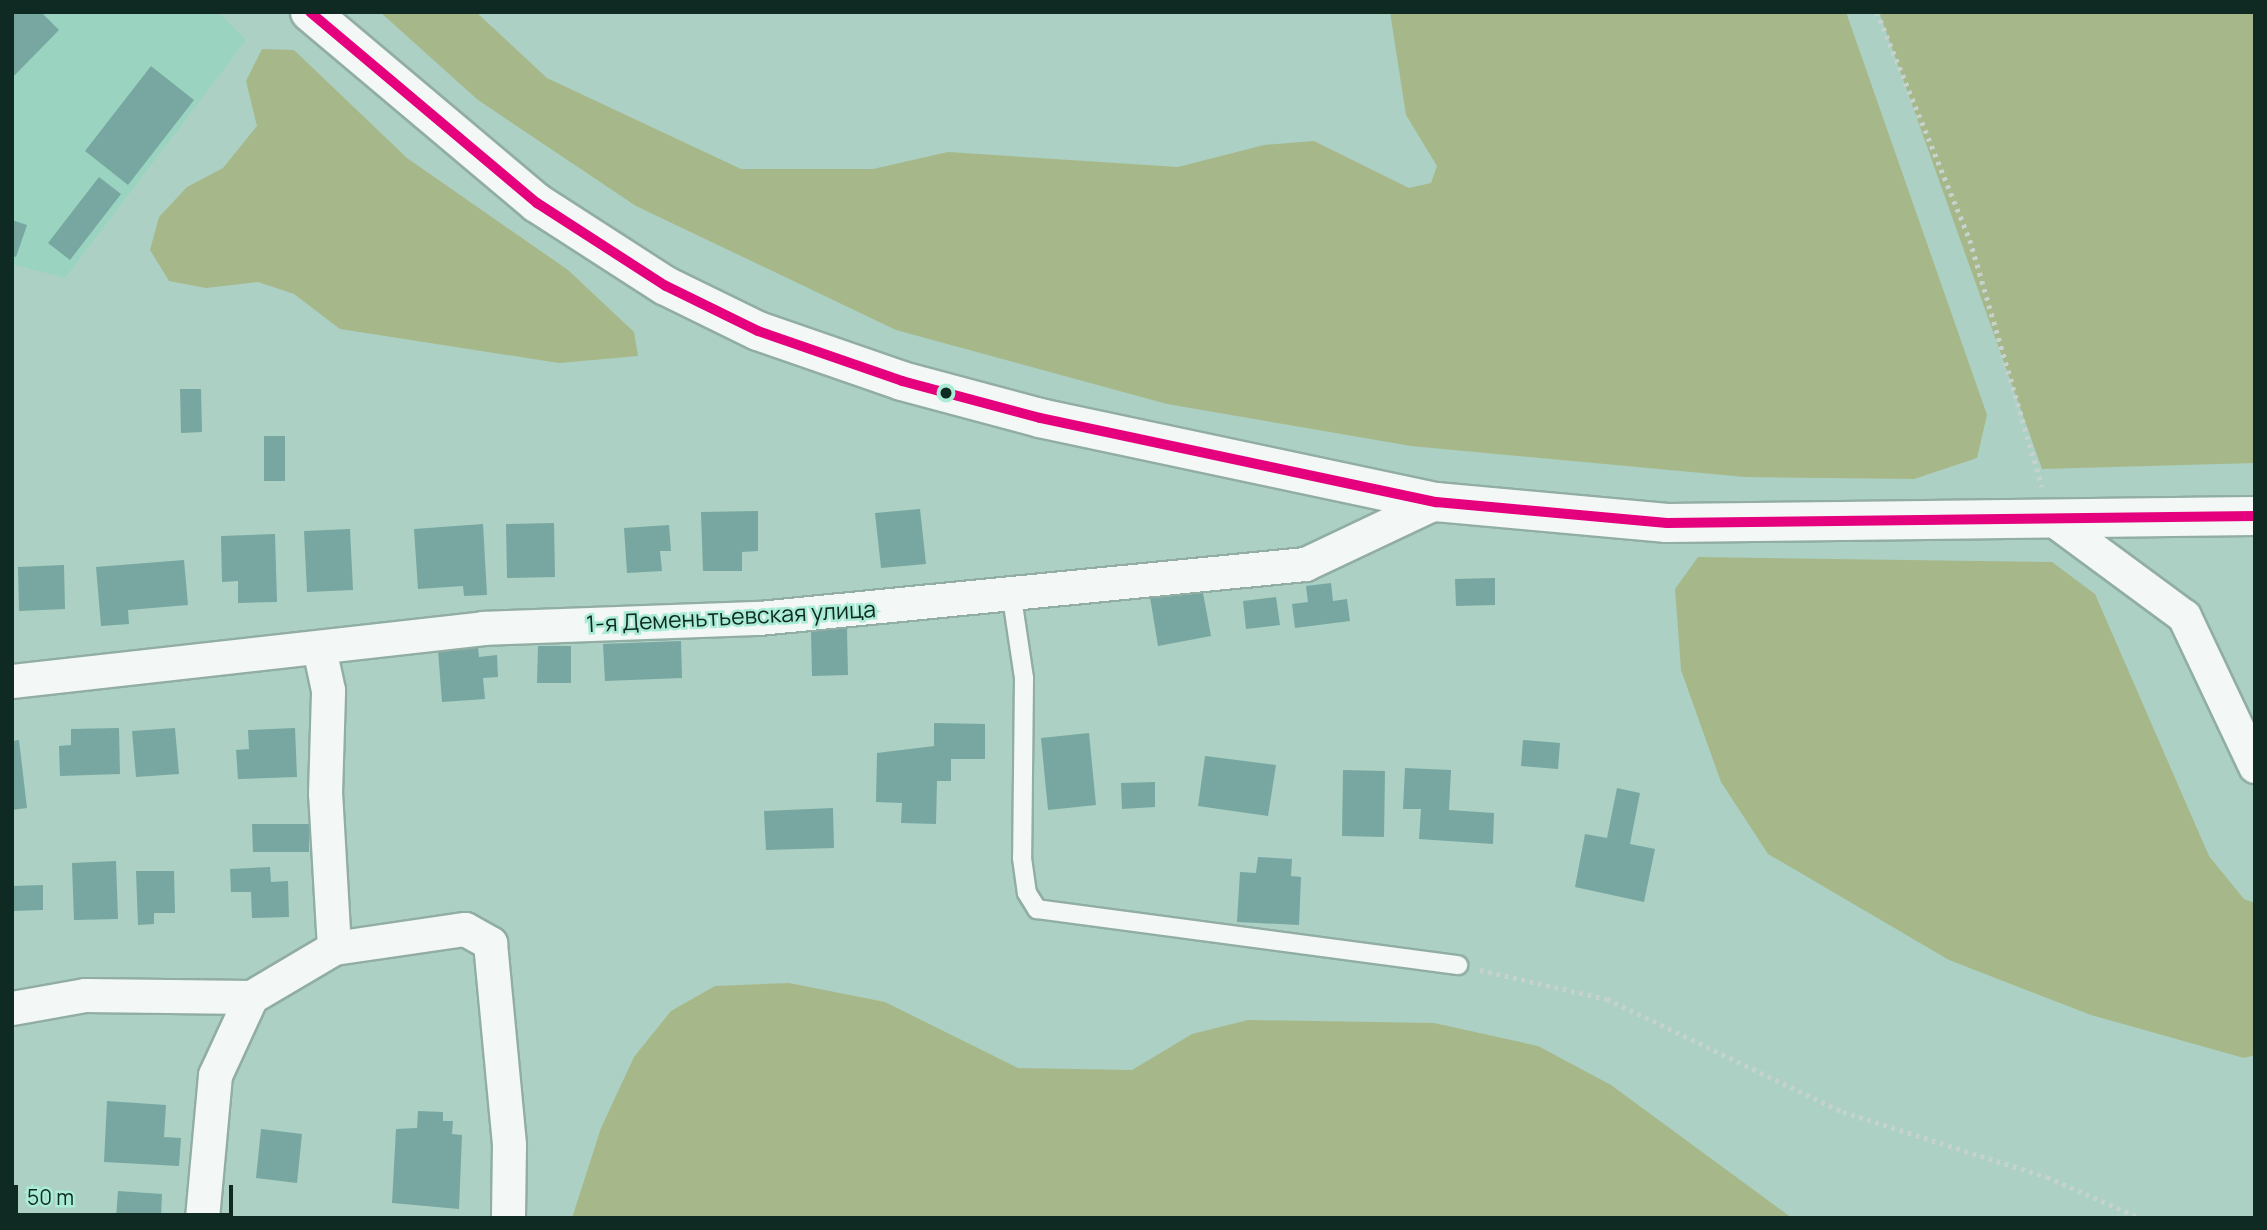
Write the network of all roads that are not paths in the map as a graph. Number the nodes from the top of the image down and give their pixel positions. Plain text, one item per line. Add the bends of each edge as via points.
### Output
1 (310, 12) edge
2 (1436, 502) junction
3 (2255, 516) edge
4 (2051, 518) junction
5 (1011, 591) junction
6 (320, 648) junction
7 (12, 681) edge
8 (2255, 766) edge
9 (334, 948) junction
10 (1458, 965) road end
11 (251, 997) junction
12 (12, 1008) edge
13 (202, 1218) edge
14 (508, 1218) edge

1 - 2 highway via 537,203 666,286 758,331 902,381 1040,418
2 - 4 highway via 1667,523
2 - 5 street, 1-я Деменьтьевская улица via 1305,564
3 - 4 highway
4 - 8 street via 2184,615
5 - 6 street, 1-я Деменьтьевская улица via 759,618 483,628
5 - 10 lane via 1024,678 1022,859 1027,893 1037,909
6 - 7 street, 1-я Деменьтьевская улица
6 - 9 street via 328,690 325,794
9 - 11 street
9 - 14 street via 465,929 489,943 509,1145
11 - 12 street via 85,995
11 - 13 street via 215,1075

